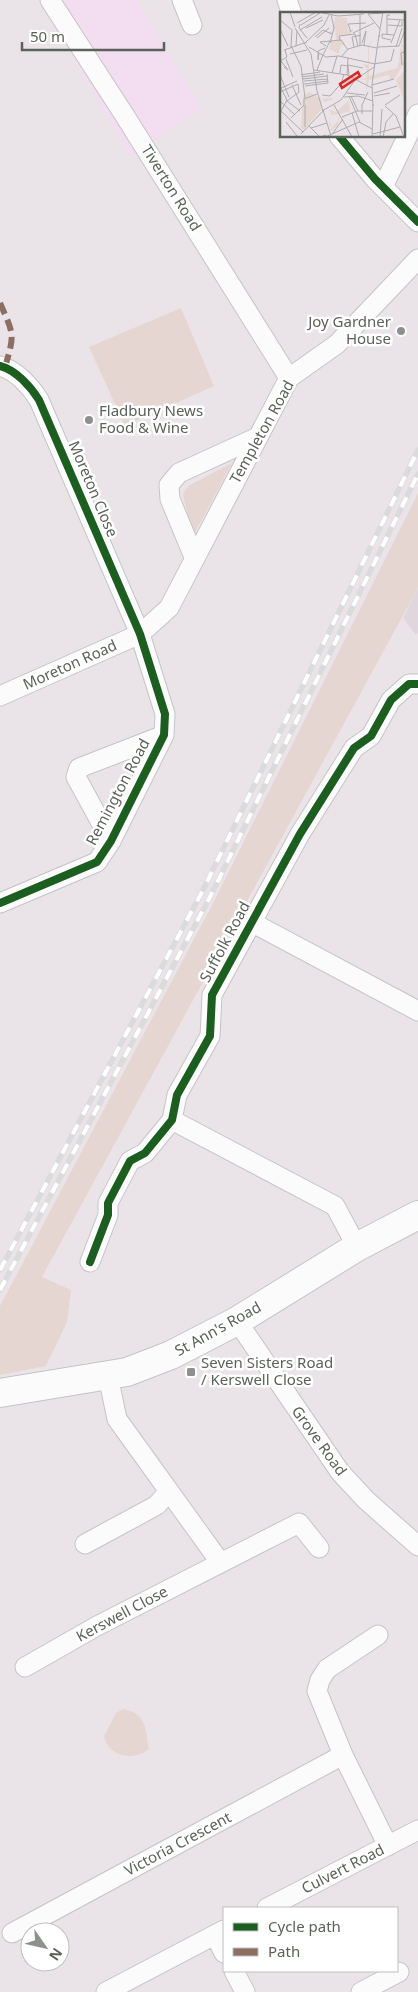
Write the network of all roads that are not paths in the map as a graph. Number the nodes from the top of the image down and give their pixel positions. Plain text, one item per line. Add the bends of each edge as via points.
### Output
1 (50, 0) edge
2 (182, 0) edge
3 (287, 0) edge
4 (291, 12) edge
5 (192, 25) dead end
6 (418, 114) edge
7 (341, 138) edge
8 (383, 186) junction
9 (418, 222) edge
10 (418, 259) edge
11 (2, 367) edge
12 (289, 378) junction
13 (258, 437) junction
14 (194, 557) junction
15 (140, 634) junction
16 (418, 684) edge
17 (0, 696) edge
18 (164, 735) junction
19 (111, 841) junction
20 (0, 903) edge
21 (252, 922) junction
22 (418, 1011) edge
23 (172, 1120) junction
24 (418, 1215) edge
25 (357, 1247) junction
26 (90, 1262) dead end
27 (237, 1321) junction
28 (108, 1376) junction
29 (0, 1393) edge
30 (168, 1492) junction
31 (85, 1544) dead end
32 (418, 1546) edge
33 (319, 1548) dead end
34 (220, 1562) junction
35 (378, 1635) dead end
36 (25, 1667) dead end
37 (343, 1756) junction
38 (418, 1830) edge
39 (388, 1846) junction
40 (269, 1907) edge
41 (12, 1932) dead end
42 (220, 1933) edge
43 (223, 1948) edge
44 (235, 1972) edge
45 (399, 1972) dead end
46 (106, 1992) edge
47 (245, 1992) edge
48 (362, 1992) edge

1 - 12 street, Tiverton Road
2 - 5 street
3 - 4 street
6 - 8 street
7 - 8 street
8 - 9 street
10 - 12 street, Templeton Road via 337,344
11 - 15 street, Moreton Close via 33,390 39,400
12 - 13 street, Templeton Road
13 - 14 street, Templeton Road
13 - 14 street via 179,473 169,485 170,499
14 - 15 street, Templeton Road via 169,608
15 - 17 street, Moreton Road
15 - 18 street, Remington Road via 166,714
16 - 21 street, Suffolk Road via 409,684 391,700 371,736 354,748 300,834
18 - 19 street, Remington Road
18 - 19 street via 79,768 76,777
19 - 20 street, Remington Road via 97,862
21 - 22 street
21 - 23 street, Suffolk Road via 212,995 210,1036 176,1095
23 - 25 street via 335,1206
23 - 26 street via 145,1153 130,1161 108,1203 108,1216
24 - 25 main road, St Ann's Road
25 - 27 main road, St Ann's Road
27 - 28 main road, St Ann's Road via 171,1356
27 - 32 street, Grove Road via 340,1472
28 - 29 main road, St Ann's Road
28 - 30 street via 117,1419
30 - 31 street via 157,1505
30 - 34 street
33 - 34 street, Kerswell Close via 299,1522
34 - 36 street, Kerswell Close
35 - 37 street via 327,1669 320,1680 318,1691
37 - 39 street
37 - 41 street, Victoria Crescent
38 - 39 street, Culvert Road
39 - 40 street, Culvert Road
42 - 43 street
42 - 46 street
44 - 47 street
45 - 48 street

